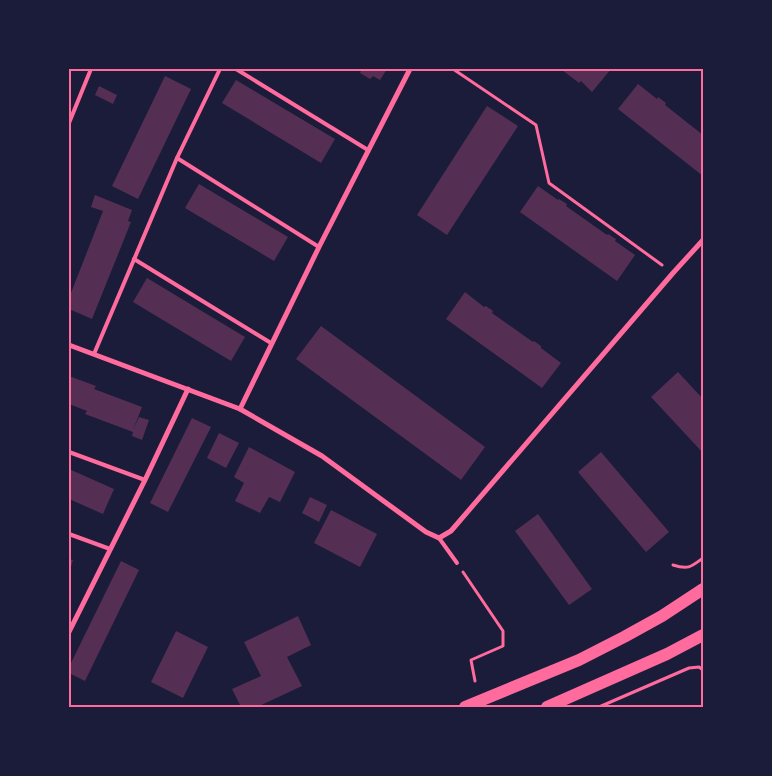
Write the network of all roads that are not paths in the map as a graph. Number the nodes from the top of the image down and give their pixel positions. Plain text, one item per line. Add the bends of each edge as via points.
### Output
1 (91, 69) edge
2 (220, 69) edge
3 (236, 69) edge
4 (410, 69) edge
5 (69, 108) edge
6 (74, 111) junction
7 (69, 123) edge
8 (368, 150) junction
9 (177, 158) junction
10 (703, 240) edge
11 (319, 247) junction
12 (134, 259) junction
13 (271, 343) junction
14 (69, 345) edge
15 (94, 354) junction
16 (188, 389) junction
17 (240, 408) junction
18 (69, 452) edge
19 (144, 480) junction
20 (69, 534) edge
21 (439, 538) junction
22 (110, 549) junction
23 (457, 563) road end
24 (703, 589) edge
25 (69, 632) edge
26 (703, 635) edge
27 (465, 707) edge
28 (547, 707) edge

1 - 6 lane
2 - 9 lane
3 - 8 lane
4 - 8 street
5 - 6 lane
6 - 7 lane
8 - 11 street
9 - 11 lane
9 - 12 lane
10 - 21 street via 451,531
11 - 13 street
12 - 13 lane
12 - 15 lane
13 - 17 street
14 - 15 street
15 - 16 street
16 - 17 street
16 - 19 street
17 - 21 street via 322,456 426,532
18 - 19 lane
19 - 22 street
20 - 22 lane
21 - 23 lane
22 - 25 street
24 - 27 main road via 662,616 586,656
26 - 28 main road

